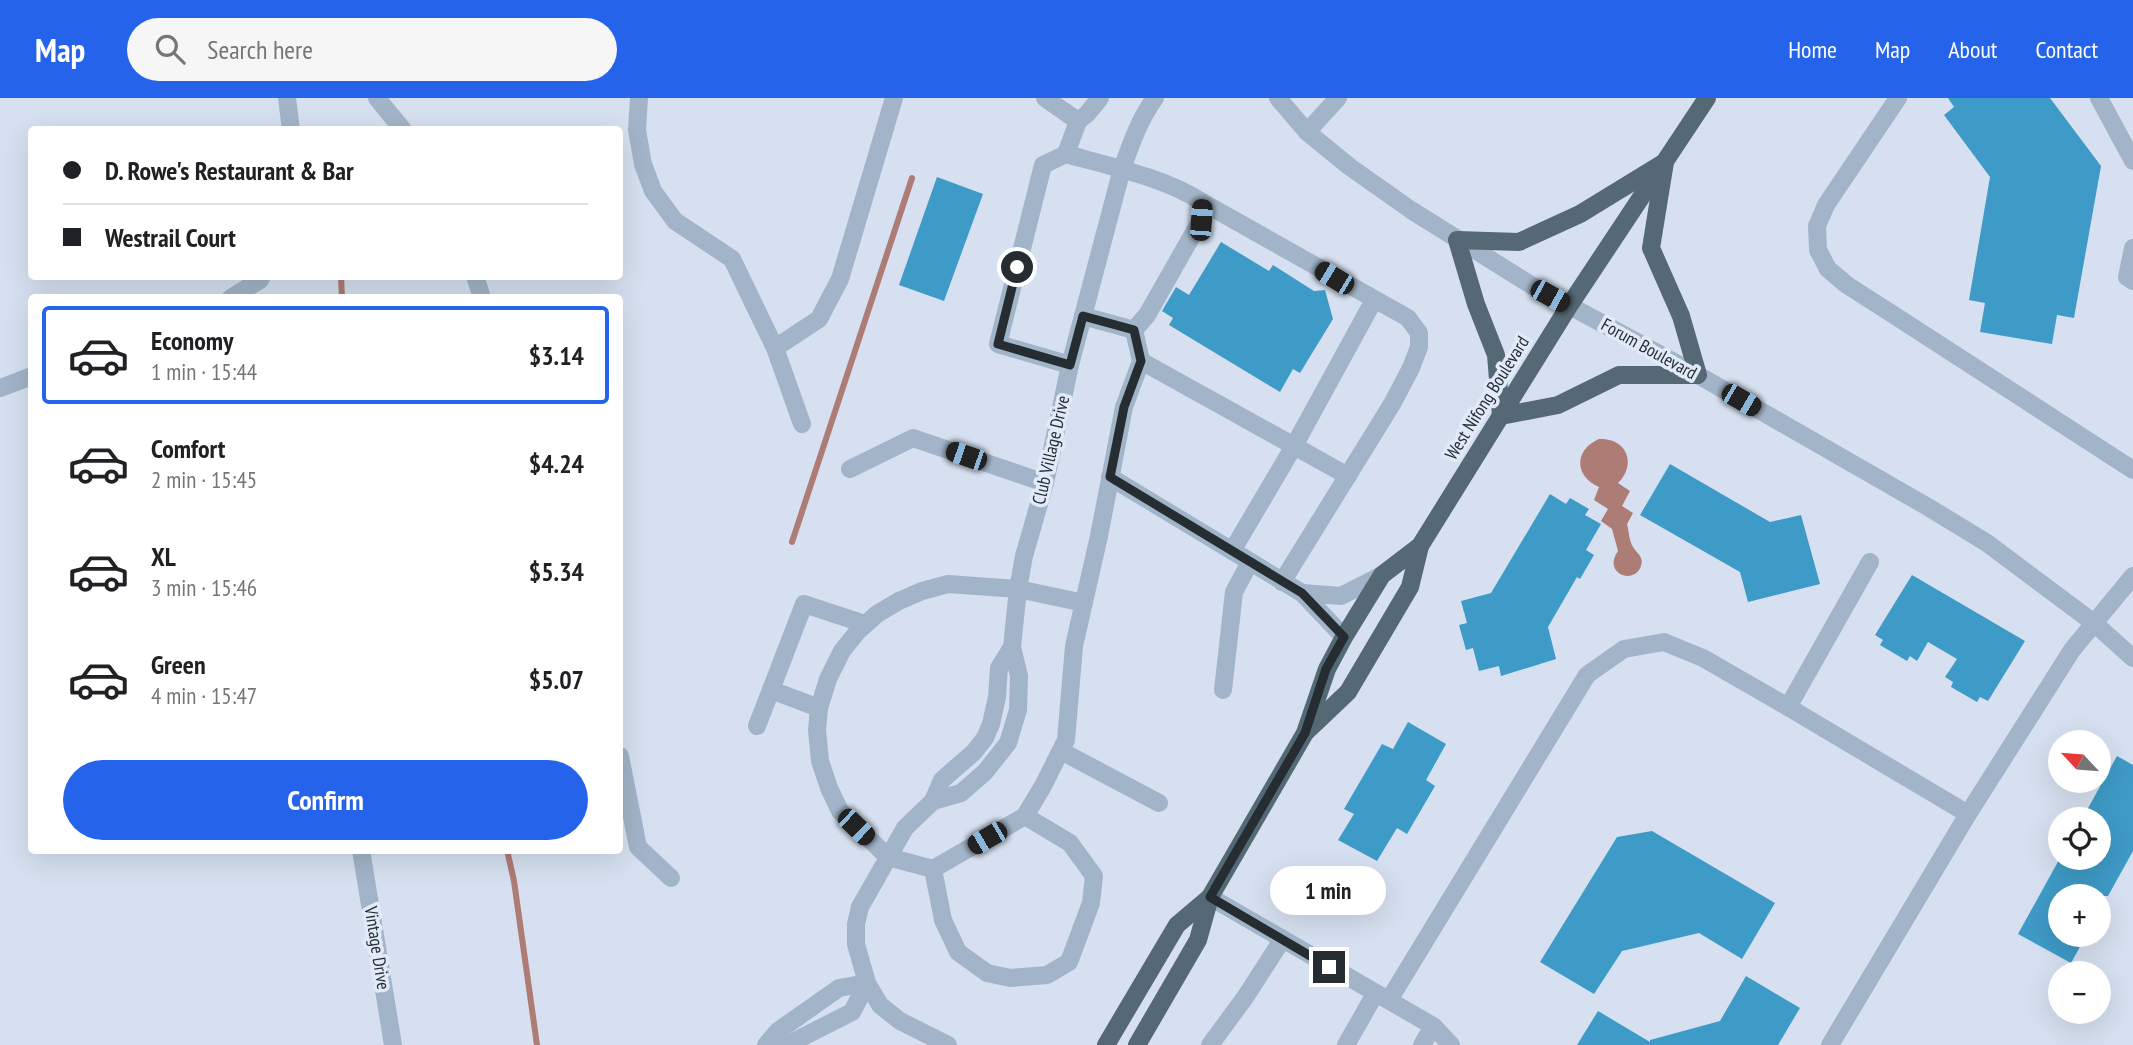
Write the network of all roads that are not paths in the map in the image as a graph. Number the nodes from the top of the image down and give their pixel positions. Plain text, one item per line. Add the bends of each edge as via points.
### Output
1 (287, 98) edge
2 (377, 98) edge
3 (639, 98) edge
4 (894, 98) edge
5 (1045, 98) edge
6 (1100, 98) edge
7 (1278, 98) edge
8 (1338, 98) edge
9 (1707, 98) edge
10 (1898, 98) edge
11 (2099, 98) edge
12 (1152, 99) edge
13 (1079, 121) junction
14 (290, 126) edge
15 (400, 126) edge
16 (1307, 132) junction
17 (1066, 154) junction
18 (2133, 161) edge
19 (1665, 162) junction
20 (1122, 169) junction
21 (1202, 202) junction
22 (1457, 240) junction
23 (2133, 248) edge
24 (260, 280) edge
25 (2133, 281) edge
26 (237, 294) edge
27 (1374, 300) junction
28 (1569, 306) junction
29 (1083, 316) junction
30 (1134, 330) junction
31 (775, 348) junction
32 (1141, 361) junction
33 (1070, 365) junction
34 (1698, 375) junction
35 (28, 378) edge
36 (0, 388) edge
37 (1501, 416) junction
38 (802, 424) dead end
39 (1294, 446) junction
40 (850, 469) dead end
41 (2133, 470) edge
42 (1348, 476) junction
43 (1110, 477) junction
44 (1045, 482) junction
45 (1420, 546) junction
46 (1233, 551) junction
47 (1250, 562) junction
48 (1870, 562) dead end
49 (1382, 575) junction
50 (2133, 576) edge
51 (1282, 582) junction
52 (1018, 589) junction
53 (1302, 593) junction
54 (1084, 603) junction
55 (2094, 623) junction
56 (865, 624) junction
57 (1344, 637) junction
58 (2133, 657) edge
59 (771, 690) junction
60 (1223, 690) dead end
61 (1788, 707) junction
62 (818, 708) junction
63 (757, 726) dead end
64 (1305, 733) junction
65 (1061, 751) junction
66 (623, 771) edge
67 (1160, 803) dead end
68 (1968, 814) junction
69 (1025, 816) junction
70 (363, 854) edge
71 (888, 857) junction
72 (933, 869) junction
73 (671, 878) dead end
74 (1210, 897) junction
75 (1282, 940) junction
76 (867, 983) junction
77 (1382, 997) junction
78 (1433, 1026) junction
79 (393, 1045) edge
80 (766, 1045) edge
81 (787, 1045) edge
82 (948, 1045) edge
83 (1106, 1045) edge
84 (1137, 1045) edge
85 (1210, 1045) edge
86 (1346, 1045) edge
87 (1422, 1045) edge
88 (1451, 1045) edge
89 (1830, 1045) edge

1 - 14 street
2 - 15 street
3 - 31 street via 637,130 653,191 675,221 732,259
4 - 31 street via 840,279 819,319
5 - 13 street
6 - 13 street
7 - 16 street, Forum Boulevard
8 - 16 street
9 - 19 main road, West Nifong Boulevard
10 - 41 street via 1816,226 1818,250 1828,269
11 - 18 street
12 - 20 street, Club Village Drive
13 - 17 street
16 - 22 street, Forum Boulevard
17 - 20 street
17 - 33 street via 1043,165 998,344
19 - 22 main road via 1580,214 1519,242
19 - 28 main road, West Nifong Boulevard
19 - 34 main road via 1651,248 1681,316
20 - 21 street
20 - 29 street, Club Village Drive
21 - 27 street
21 - 30 street via 1201,220
22 - 28 street, Forum Boulevard
22 - 37 main road via 1496,355
23 - 25 street via 2127,277
24 - 26 street
27 - 39 street
27 - 42 street via 1408,318 1419,333 1419,347 1392,404
28 - 34 street, Forum Boulevard
28 - 37 main road, West Nifong Boulevard
29 - 30 street
29 - 33 street, Club Village Drive
30 - 32 street
31 - 38 street
32 - 39 street
32 - 43 street via 1124,407
33 - 44 street, Club Village Drive
34 - 37 main road via 1619,375 1558,405
34 - 55 street, Forum Boulevard via 1987,543
35 - 36 street
37 - 45 main road, West Nifong Boulevard
39 - 42 street
39 - 46 street
40 - 44 street via 913,438
42 - 51 street
43 - 46 street
43 - 54 street
44 - 52 street, Club Village Drive
45 - 49 main road, West Nifong Boulevard
45 - 64 main road, West Nifong Boulevard via 1410,587 1348,692
46 - 47 street
47 - 51 street
47 - 60 street via 1234,592
48 - 61 street
49 - 53 street via 1341,596
49 - 57 main road, West Nifong Boulevard
50 - 55 street
51 - 53 street
52 - 54 street
52 - 56 street via 948,584 899,601
52 - 71 street, Club Village Drive via 1012,646 1018,710 1007,743 961,793 933,801 905,828
53 - 57 street
54 - 65 street
55 - 58 street, Forum Boulevard
55 - 68 street via 2071,650
56 - 59 street via 804,604
56 - 62 street via 842,651
57 - 64 main road, West Nifong Boulevard via 1326,669
59 - 62 street
59 - 63 street
61 - 68 street
61 - 77 street via 1664,642 1624,649 1587,675
62 - 71 street via 820,761 829,788 840,811
64 - 74 main road, West Nifong Boulevard
65 - 67 street
65 - 69 street
66 - 73 street via 638,847
68 - 89 street
69 - 72 street
69 - 72 street via 1070,843 1094,876 1091,903 1069,962 1047,975 1010,978 988,973 958,952 943,920
70 - 79 street, Vintage Drive
71 - 72 street
71 - 76 street, Club Village Drive via 860,907 856,924 856,944
74 - 75 street
74 - 83 main road, West Nifong Boulevard via 1177,925
74 - 84 main road, West Nifong Boulevard via 1198,940
75 - 77 street
75 - 85 street
76 - 80 street via 839,988 778,1031
76 - 81 street via 852,1012
76 - 82 street, Club Village Drive via 880,1005 900,1021
77 - 78 street
77 - 86 street
78 - 87 street
78 - 88 street

